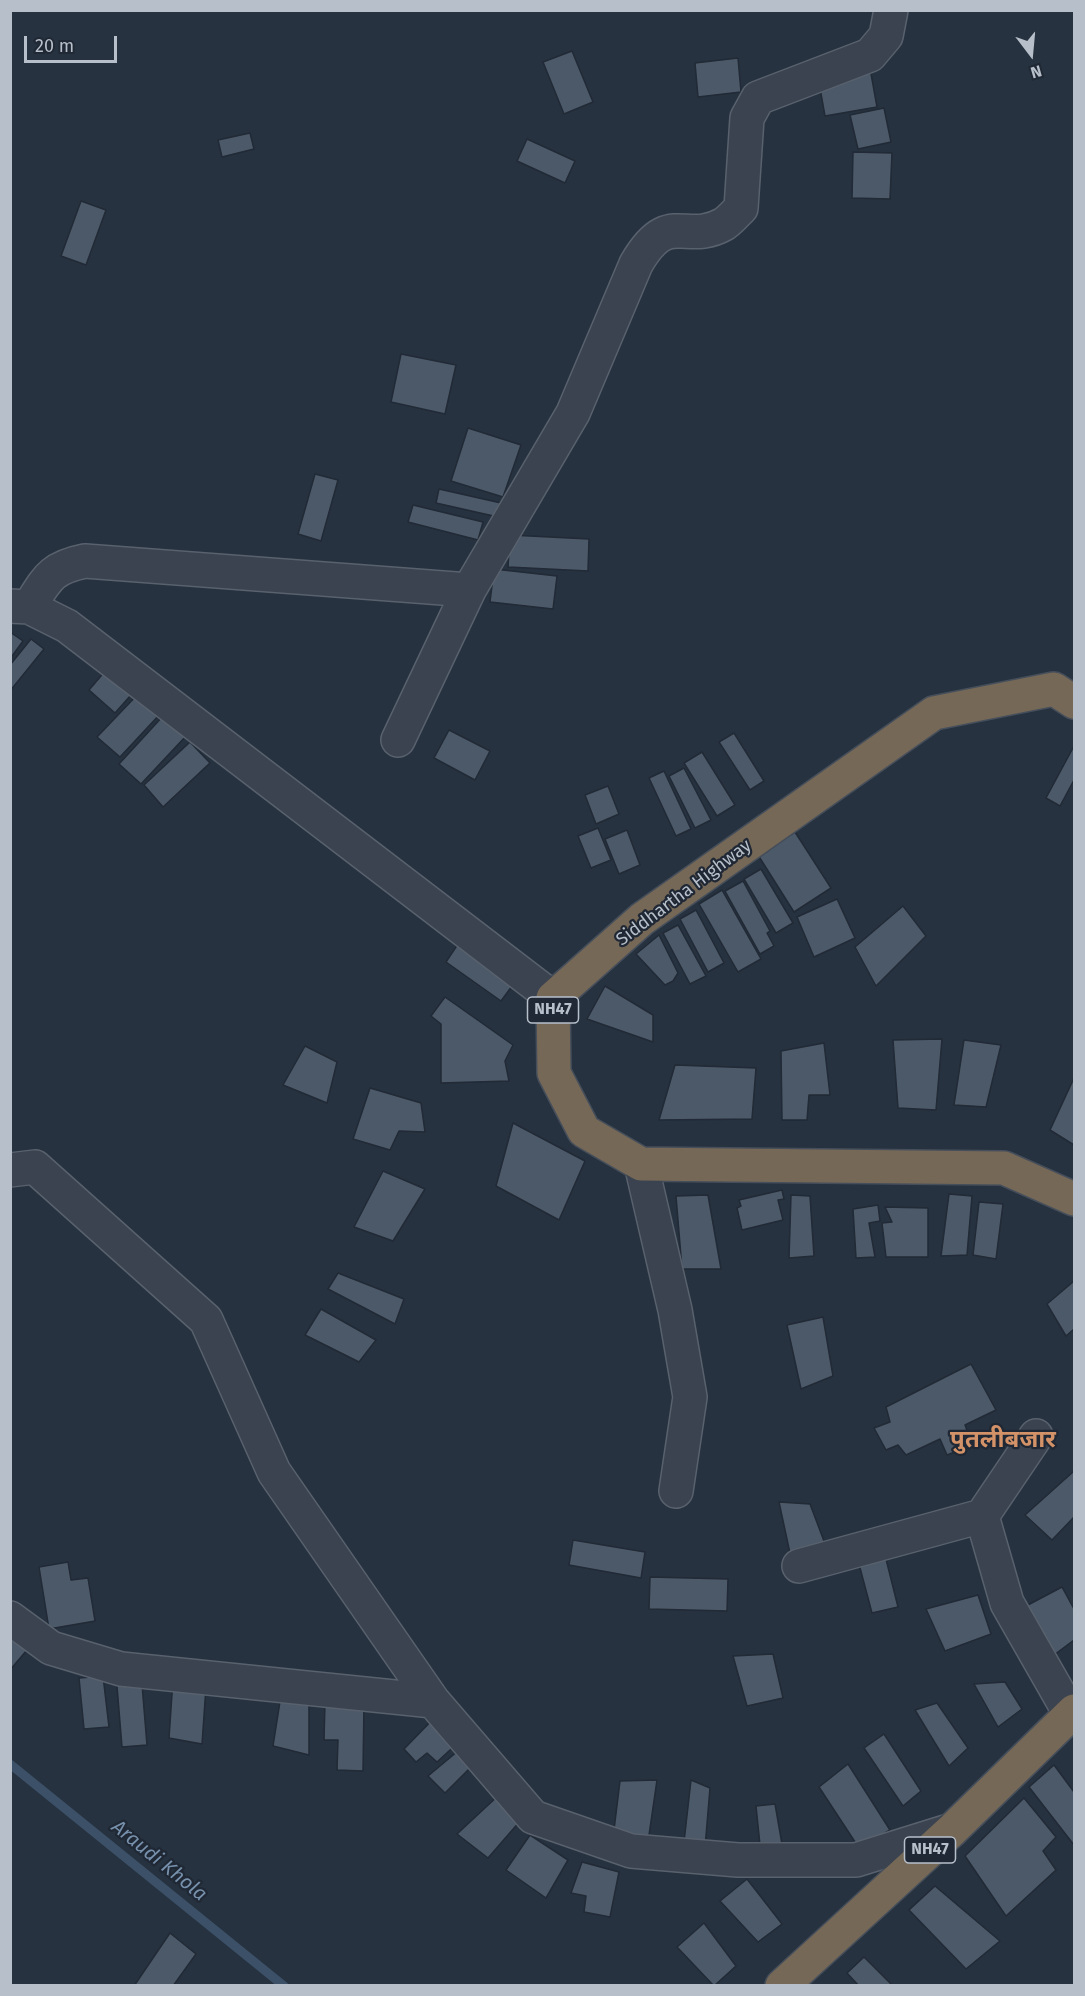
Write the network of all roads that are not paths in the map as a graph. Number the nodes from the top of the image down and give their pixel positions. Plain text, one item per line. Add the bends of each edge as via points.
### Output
1 (891, 10) edge
2 (469, 590) junction
3 (20, 607) edge
4 (1074, 702) edge
5 (398, 740) dead end
6 (553, 998) junction
7 (641, 1164) junction
8 (10, 1170) edge
9 (1074, 1199) edge
10 (1036, 1436) dead end
11 (676, 1491) dead end
12 (982, 1516) junction
13 (799, 1566) dead end
14 (10, 1618) edge
15 (433, 1701) junction
16 (1073, 1713) edge
17 (952, 1830) junction
18 (782, 1986) edge

1 - 2 street via 886,36 870,55 758,98 747,118 741,208 724,224 706,230 670,230 649,242 573,413
2 - 3 street via 85,561 63,566
2 - 5 street
3 - 6 street via 67,626
4 - 6 highway, Siddhartha Highway / NH47 via 1054,689 934,713 642,919
6 - 7 highway, NH47 via 554,1073 584,1131
7 - 9 highway, NH47 via 1005,1168
7 - 11 street via 675,1310 690,1397
8 - 15 street via 35,1167 206,1320 274,1472
10 - 12 street
12 - 13 street
12 - 16 street via 1007,1603
14 - 15 street via 51,1648 120,1669
15 - 17 street via 533,1817 631,1851 738,1860 856,1860
16 - 17 highway, NH47
17 - 18 highway, NH47

